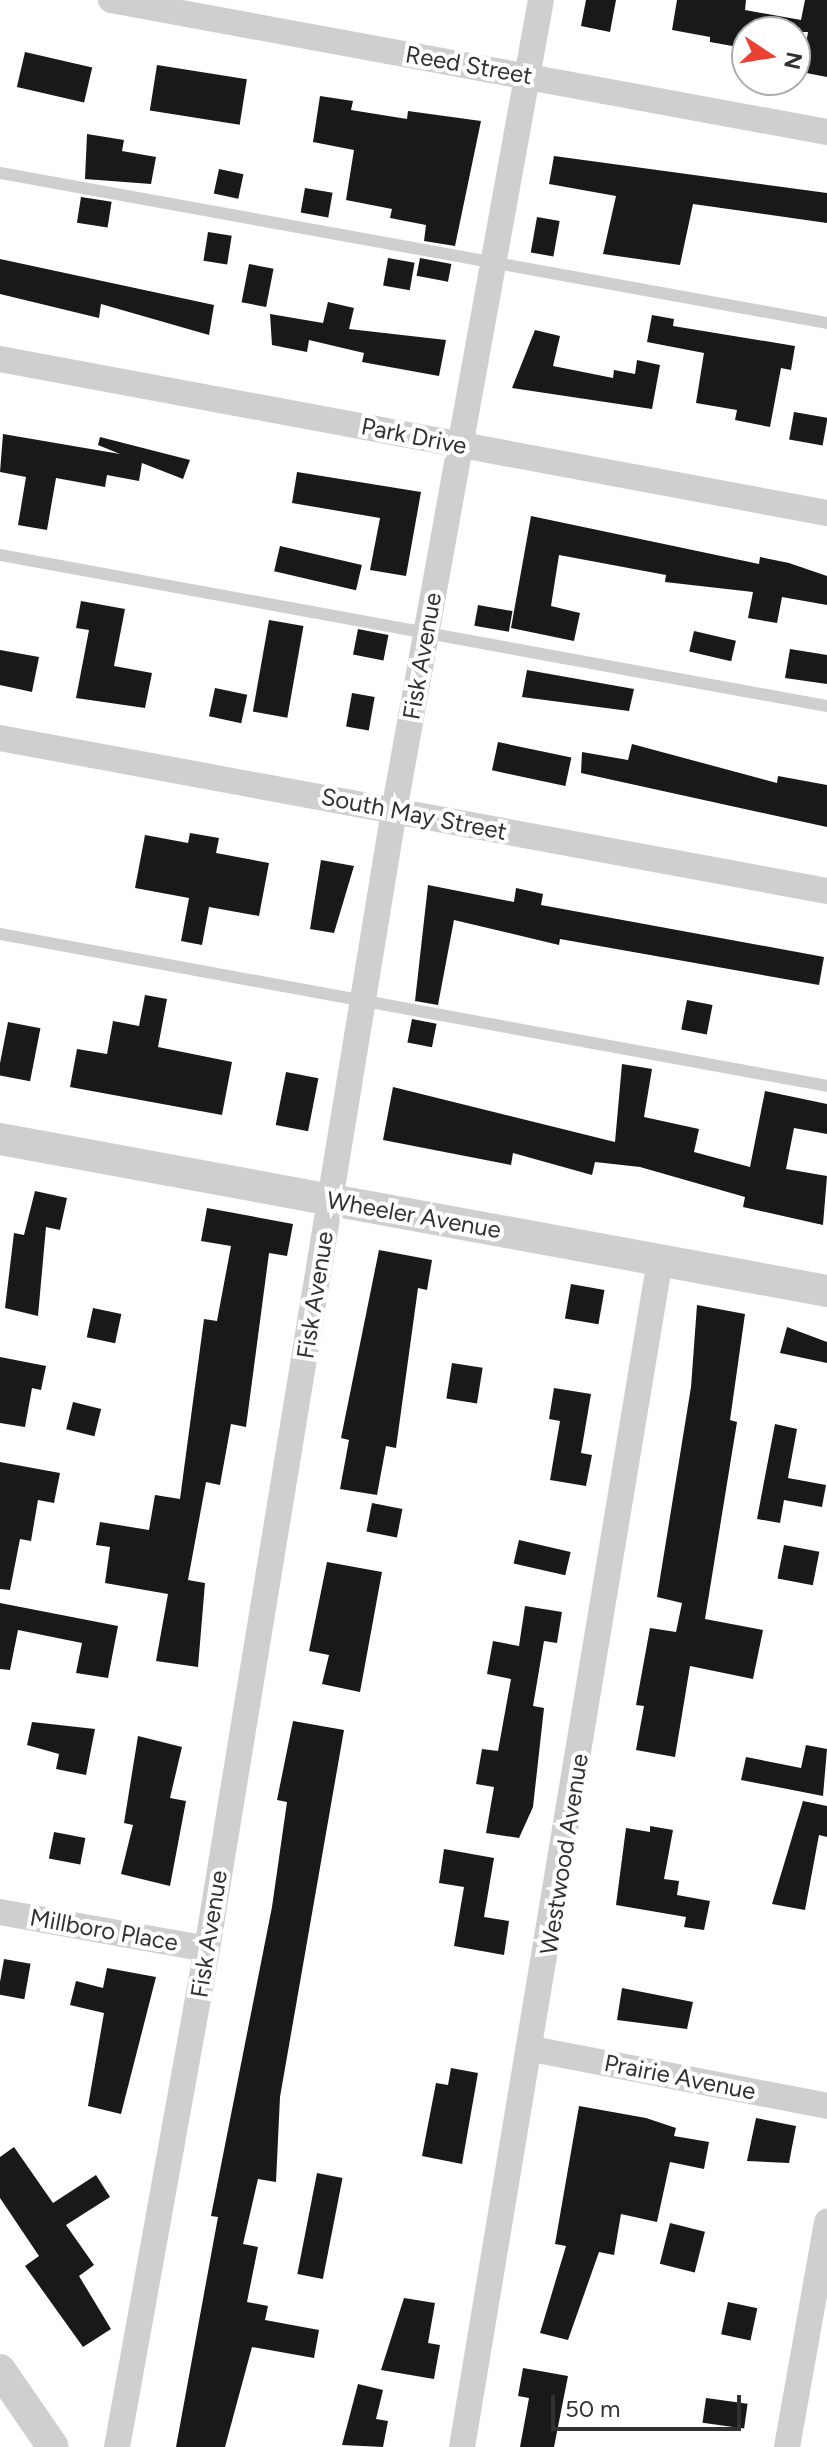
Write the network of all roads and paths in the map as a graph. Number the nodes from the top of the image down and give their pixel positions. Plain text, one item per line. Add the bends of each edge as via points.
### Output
1 (111, 0) edge
2 (541, 0) edge
3 (528, 76) junction
4 (827, 132) edge
5 (0, 173) edge
6 (496, 262) junction
7 (827, 323) edge
8 (0, 359) edge
9 (461, 445) junction
10 (827, 513) edge
11 (0, 555) edge
12 (426, 634) junction
13 (827, 706) edge
14 (0, 738) edge
15 (394, 811) junction
16 (827, 891) edge
17 (0, 934) edge
18 (363, 1002) junction
19 (827, 1086) edge
20 (0, 1139) edge
21 (330, 1200) junction
22 (660, 1260) junction
23 (827, 1291) edge
24 (0, 1912) edge
25 (207, 1949) junction
26 (532, 2049) junction
27 (827, 2106) edge
28 (827, 2222) edge
29 (0, 2370) edge
30 (53, 2447) edge
31 (117, 2447) edge
32 (462, 2447) edge
33 (787, 2447) edge

1 - 3 street, Reed Street
2 - 3 street, Fisk Avenue
3 - 4 street, Reed Street
3 - 6 street, Fisk Avenue
5 - 6 lane
6 - 7 lane
6 - 9 street, Fisk Avenue
8 - 9 street, Park Drive
9 - 10 street, Park Drive
9 - 12 street, Fisk Avenue
11 - 12 lane
12 - 13 lane
12 - 15 street, Fisk Avenue
14 - 15 street, South May Street
15 - 16 street, South May Street
15 - 18 street, Fisk Avenue
17 - 18 lane
18 - 19 lane
18 - 21 street, Fisk Avenue
20 - 21 street, Wheeler Avenue
21 - 22 street, Wheeler Avenue
21 - 25 street, Fisk Avenue
22 - 23 street, Wheeler Avenue
22 - 26 street, Westwood Avenue
24 - 25 street, Millboro Place
25 - 31 street, Fisk Avenue
26 - 27 street, Prairie Avenue
26 - 32 street, Westwood Avenue
28 - 33 street
29 - 30 street

